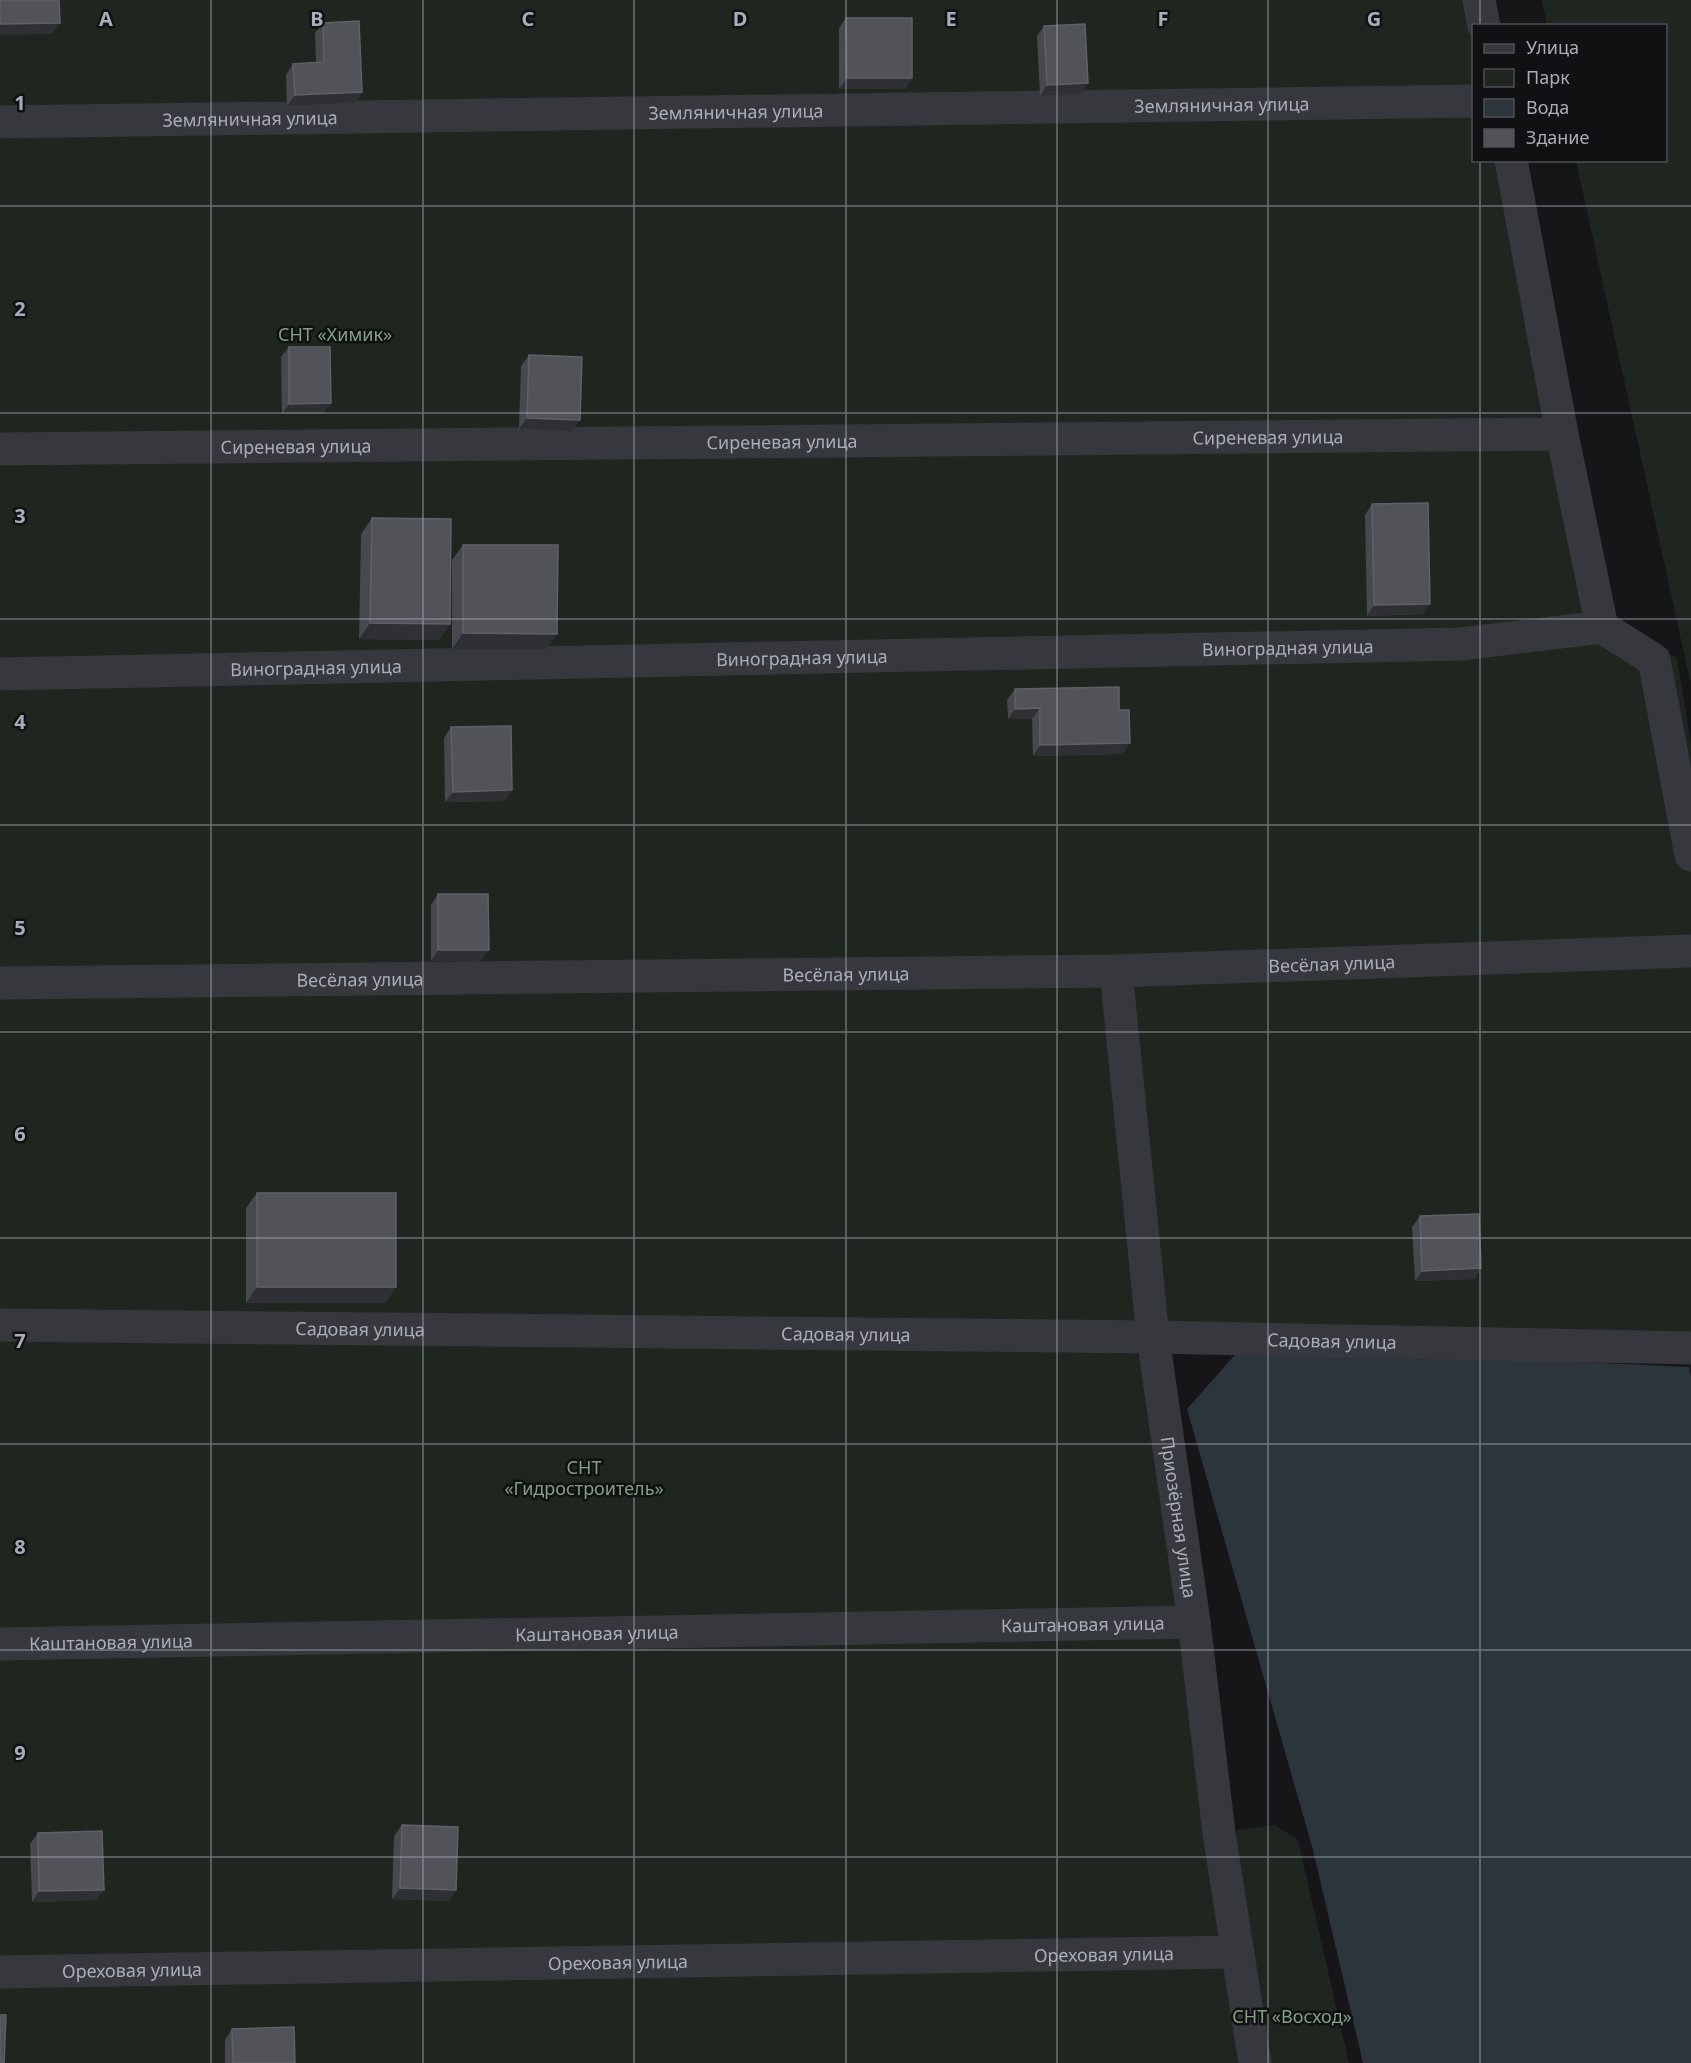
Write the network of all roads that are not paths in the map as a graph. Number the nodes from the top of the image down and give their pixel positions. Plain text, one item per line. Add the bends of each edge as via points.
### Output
1 (1479, 0) edge
2 (1484, 24) edge
3 (1472, 101) edge
4 (0, 122) edge
5 (1511, 162) edge
6 (1562, 434) junction
7 (0, 450) edge
8 (1602, 627) junction
9 (0, 674) edge
10 (1691, 855) edge
11 (1691, 951) edge
12 (1116, 971) junction
13 (0, 983) edge
14 (0, 1325) edge
15 (1153, 1337) junction
16 (1691, 1348) edge
17 (1194, 1622) junction
18 (0, 1644) edge
19 (1236, 1952) junction
20 (0, 1972) edge
21 (1255, 2063) edge

1 - 2 street
3 - 4 street, Земляничная улица
5 - 6 street
6 - 7 street, Сиреневая улица
6 - 8 street
8 - 9 street, Виноградная улица via 1460,644
8 - 10 street via 1654,660
11 - 12 street, Весёлая улица
12 - 13 street, Весёлая улица
12 - 15 street, Приозёрная улица
14 - 15 street, Садовая улица
15 - 16 street, Садовая улица
15 - 17 street, Приозёрная улица
17 - 18 street, Каштановая улица
17 - 19 street, Приозёрная улица
19 - 20 street, Ореховая улица
19 - 21 street, Приозёрная улица

